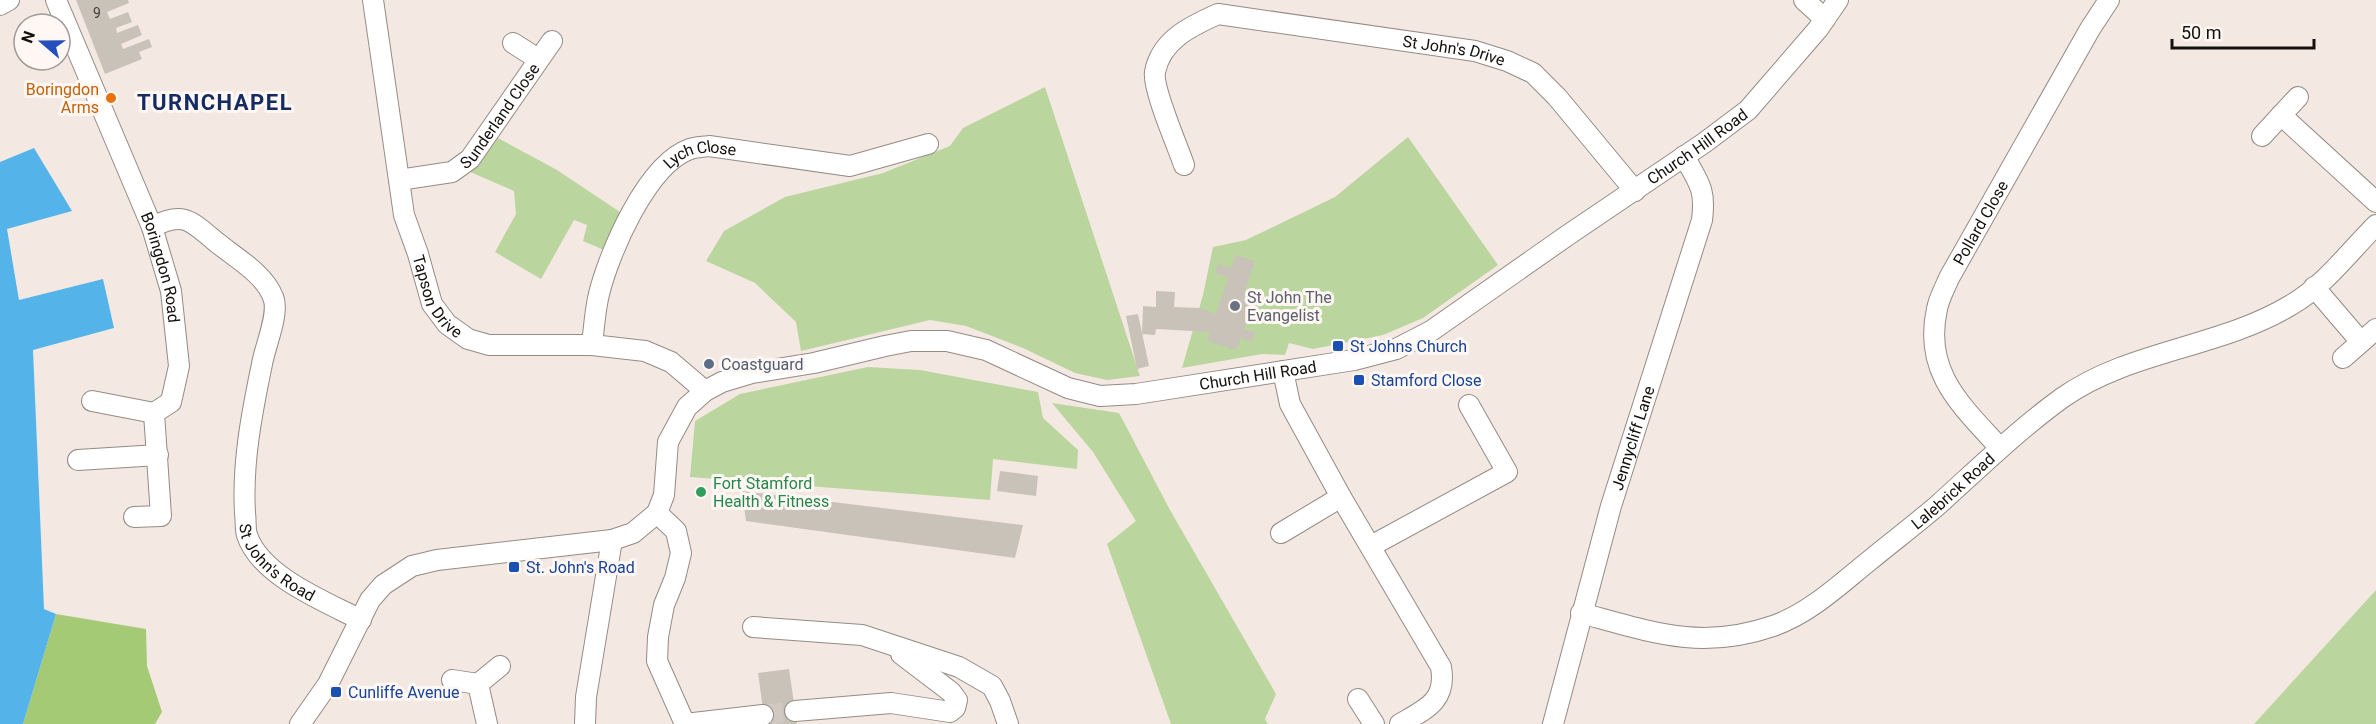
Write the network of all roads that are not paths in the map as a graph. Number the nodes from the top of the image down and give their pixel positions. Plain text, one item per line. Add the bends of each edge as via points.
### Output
1 (9, 0) edge
2 (56, 0) edge
3 (373, 0) edge
4 (1804, 0) edge
5 (1838, 0) edge
6 (2109, 0) edge
7 (0, 5) edge
8 (1217, 7) edge
9 (1825, 19) junction
10 (552, 41) dead end
11 (513, 43) dead end
12 (538, 59) junction
13 (2298, 97) dead end
14 (2281, 115) junction
15 (2262, 136) dead end
16 (928, 144) dead end
17 (1684, 156) junction
18 (1184, 165) dead end
19 (399, 180) junction
20 (1635, 190) junction
21 (2376, 202) edge
22 (2376, 225) edge
23 (152, 227) junction
24 (2313, 288) junction
25 (2376, 329) edge
26 (2361, 342) junction
27 (592, 345) junction
28 (2343, 358) dead end
29 (1283, 371) junction
30 (705, 391) junction
31 (92, 400) dead end
32 (1469, 405) dead end
33 (154, 413) junction
34 (1999, 447) junction
35 (158, 455) junction
36 (78, 460) dead end
37 (1341, 497) junction
38 (657, 513) junction
39 (134, 517) dead end
40 (1281, 533) dead end
41 (612, 540) junction
42 (1371, 546) junction
43 (1581, 613) junction
44 (361, 620) junction
45 (753, 627) dead end
46 (890, 644) junction
47 (500, 666) dead end
48 (453, 680) dead end
49 (478, 684) junction
50 (1358, 699) dead end
51 (795, 711) tunnel mouth
52 (763, 715) tunnel mouth
53 (1556, 716) edge
54 (300, 724) edge
55 (487, 724) edge
56 (585, 724) edge
57 (685, 724) edge
58 (1008, 724) edge
59 (1374, 724) edge
60 (1400, 724) edge

1 - 7 street
2 - 23 street, Boringdon Road
3 - 19 street, Tapson Drive
4 - 9 street
5 - 9 street, Church Hill Road
6 - 34 street, Pollard Close via 1948,278 1937,309 1935,342 1940,371 1953,397
8 - 18 street, St John's Drive via 1166,46 1155,73
8 - 20 street, St John's Drive via 1475,51 1507,61 1533,73 1557,97
9 - 17 street, Church Hill Road via 1748,110
10 - 12 street, Sunderland Close
11 - 12 street
12 - 19 street, Sunderland Close via 470,159 452,172
13 - 14 street
14 - 15 street
14 - 21 street
16 - 27 street, Lych Close via 850,166 709,146 689,149 668,162 644,190 618,240 599,294
17 - 20 street, Church Hill Road
17 - 43 street, Jennycliff Lane via 1705,198 1702,220
19 - 27 street, Tapson Drive via 404,216 432,304 447,324 468,339 489,345
20 - 29 street, Church Hill Road via 1431,331 1396,349
22 - 24 street, Lalebrick Road
23 - 33 street, Boringdon Road via 171,291 179,366 171,402
23 - 44 street, St John's Road via 170,218 189,221 267,284 275,299 250,429 244,489 247,535 263,563 294,586
24 - 26 street
24 - 34 street, Lalebrick Road via 2266,318 2114,370 2064,397
25 - 26 street
26 - 28 street
27 - 30 street, Tapson Drive via 645,351 671,362
29 - 30 street, Church Hill Road via 1100,396 1068,388 986,350 947,341 911,341 752,374
29 - 37 street via 1290,404
30 - 38 street, Church Hill Road via 687,407 668,442 665,486
31 - 33 street
32 - 42 street via 1507,472
33 - 35 street
34 - 43 street, Lalebrick Road via 1937,506 1814,606 1775,626 1738,636 1699,639 1661,634
35 - 36 street
35 - 39 street via 161,516
37 - 40 street
37 - 42 street
38 - 41 street via 633,532
38 - 57 street via 676,531 681,553 664,605 657,661
41 - 44 street via 412,566 383,585 370,600
41 - 56 street
42 - 60 street via 1441,667 1443,680 1437,698 1427,709
43 - 53 street, Jennycliff Lane
44 - 54 street via 328,684
45 - 46 street via 862,635
46 - 51 street via 951,692 957,700 955,708 950,712 891,703
46 - 58 street via 978,676 992,686
47 - 49 street
48 - 49 street
49 - 55 street
50 - 59 street
52 - 57 street

